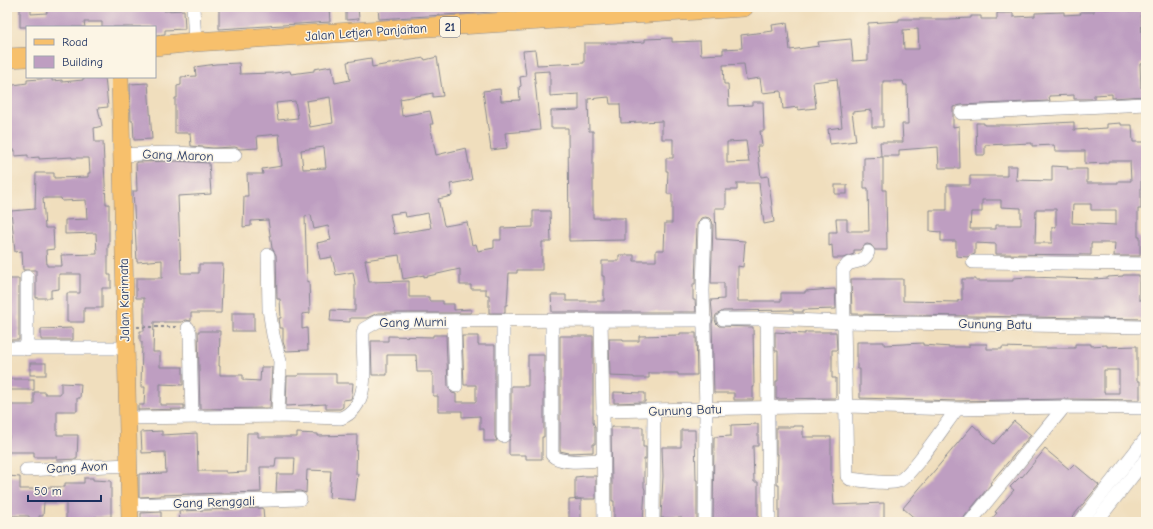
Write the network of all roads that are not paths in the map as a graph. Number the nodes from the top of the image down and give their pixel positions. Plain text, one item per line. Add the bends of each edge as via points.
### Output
1 (193, 7) edge
2 (744, 7) edge
3 (698, 9) edge
4 (195, 42) junction
5 (156, 46) edge
6 (26, 57) edge
7 (7, 58) edge
8 (120, 78) edge
9 (1146, 104) edge
10 (961, 113) dead end
11 (121, 155) junction
12 (235, 156) dead end
13 (705, 225) dead end
14 (868, 252) dead end
15 (268, 255) dead end
16 (973, 262) dead end
17 (1146, 264) edge
18 (28, 277) dead end
19 (723, 319) dead end
20 (767, 319) junction
21 (704, 320) junction
22 (454, 321) junction
23 (601, 321) junction
24 (503, 322) junction
25 (552, 322) junction
26 (844, 322) junction
27 (1146, 327) edge
28 (188, 328) road end
29 (7, 348) edge
30 (27, 348) junction
31 (126, 348) junction
32 (456, 386) dead end
33 (846, 406) junction
34 (767, 407) junction
35 (1064, 407) junction
36 (1146, 408) edge
37 (706, 409) junction
38 (957, 409) junction
39 (603, 411) junction
40 (654, 411) junction
41 (192, 416) junction
42 (278, 416) junction
43 (127, 418) junction
44 (502, 436) dead end
45 (1146, 438) edge
46 (1146, 459) edge
47 (603, 460) junction
48 (128, 465) junction
49 (1131, 469) junction
50 (26, 470) dead end
51 (300, 500) dead end
52 (129, 505) junction
53 (130, 522) edge
54 (604, 522) edge
55 (653, 522) edge
56 (704, 522) edge
57 (769, 522) edge
58 (970, 522) edge
59 (1080, 522) edge
60 (1096, 522) edge

1 - 4 street
2 - 3 highway, Jalan Letjen Panjaitan / 21
3 - 4 highway, Jalan Letjen Panjaitan / 21
4 - 5 highway, Jalan Letjen Panjaitan / 21
6 - 7 highway
8 - 11 main road, Jalan Karimata
9 - 10 street
11 - 12 street, Gang Maron via 158,153
11 - 31 main road, Jalan Karimata
13 - 21 street
14 - 26 street via 861,261 848,264 843,270
15 - 42 street via 269,309 280,361
16 - 17 street
18 - 30 street
19 - 20 street, Gunung Batu
20 - 26 street, Gunung Batu
20 - 34 street
21 - 23 street, Gang Murni
21 - 37 street
22 - 24 street, Gang Murni
22 - 32 street
22 - 42 street, Gang Murni via 374,323 364,329 364,382 361,396 350,413 341,418
23 - 25 street, Gang Murni
23 - 39 street
24 - 25 street, Gang Murni
24 - 44 street
25 - 47 street via 552,455 559,460 567,461
26 - 27 street, Gunung Batu
26 - 33 street
28 - 41 street
29 - 30 street
30 - 31 street
31 - 43 main road, Jalan Karimata
33 - 34 street, Gunung Batu
33 - 38 street, Gunung Batu
33 - 38 street via 847,476 850,479 885,482 896,482 904,478
34 - 37 street, Gunung Batu
34 - 57 street
35 - 36 street, Gunung Batu
35 - 38 street, Gunung Batu
35 - 58 street
37 - 40 street, Gunung Batu
37 - 56 street
39 - 40 street, Gunung Batu
39 - 47 street
40 - 55 street
41 - 42 street, Gang Murni
41 - 43 street, Gang Murni
43 - 48 main road, Jalan Karimata
45 - 49 street
46 - 49 street
47 - 54 street
48 - 50 street, Gang Avon
48 - 52 main road, Jalan Karimata
49 - 59 street
49 - 60 street
51 - 52 street, Gang Renggali
52 - 53 main road, Jalan Karimata

